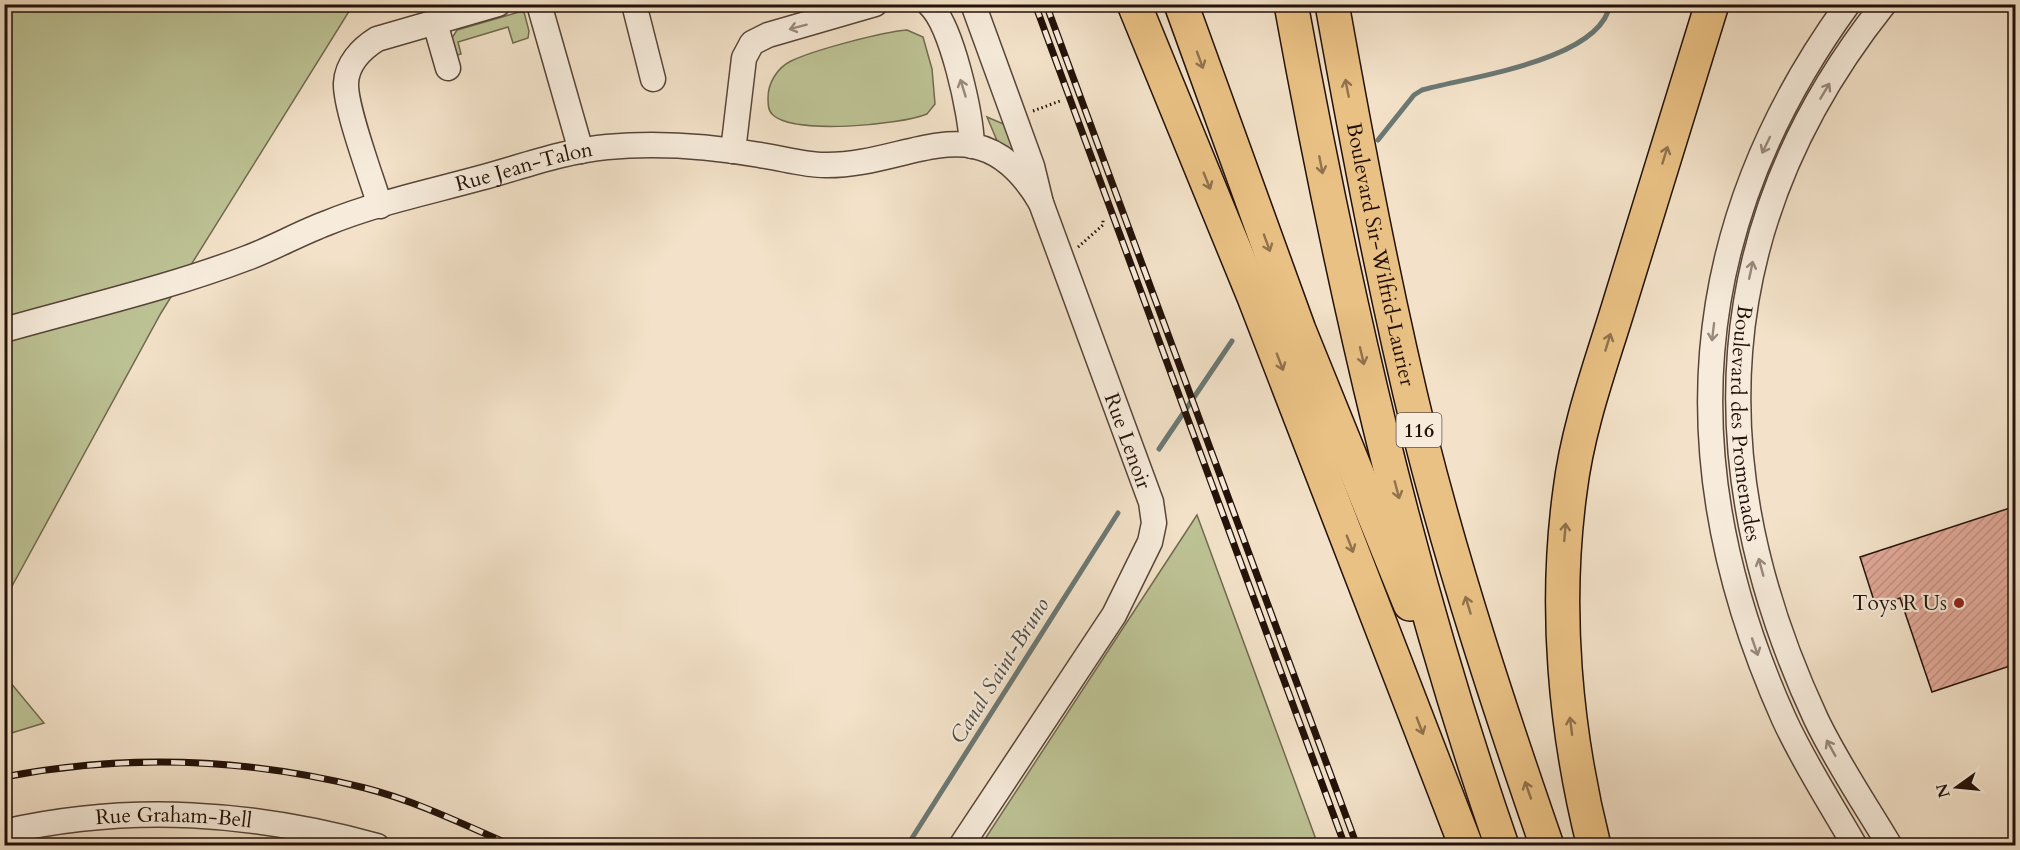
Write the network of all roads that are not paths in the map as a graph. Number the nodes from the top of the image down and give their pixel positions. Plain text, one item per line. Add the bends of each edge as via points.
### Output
1 (498, 4) edge
2 (539, 4) edge
3 (634, 4) edge
4 (875, 4) edge
5 (973, 4) edge
6 (1134, 4) edge
7 (1180, 4) edge
8 (1291, 4) edge
9 (1332, 4) edge
10 (1712, 4) edge
11 (1848, 4) edge
12 (1884, 4) edge
13 (937, 8) edge
14 (435, 23) junction
15 (448, 68) dead end
16 (653, 79) dead end
17 (972, 146) junction
18 (581, 151) junction
19 (733, 151) junction
20 (1041, 203) junction
21 (380, 206) junction
22 (4, 330) edge
23 (1459, 722) junction
24 (4, 832) edge
25 (377, 846) edge
26 (961, 846) edge
27 (1466, 846) edge
28 (1502, 846) edge
29 (1547, 846) edge
30 (1594, 846) edge
31 (1855, 846) edge
32 (1890, 846) edge

1 - 14 street
2 - 18 street
3 - 16 street
4 -> 19 street via 752,43 744,58
5 - 20 street, Rue Lenoir via 1032,166
6 -> 27 highway via 1258,306
7 -> 23 highway via 1299,330
8 -> 23 highway, Boulevard Sir-Wilfrid-Laurier / 116 via 1357,333
29 -> 9 highway, Boulevard Sir-Wilfrid-Laurier / 116 via 1478,639 1421,437 1376,242
30 -> 10 highway via 1579,781 1569,705 1563,603 1564,535 1570,489 1590,401
11 -> 31 street, Boulevard des Promenades via 1782,113 1741,204 1718,293 1709,403 1719,513 1750,633 1791,733
32 -> 12 street, Boulevard des Promenades via 1817,720 1785,643 1752,535 1737,420 1745,297 1769,209 1805,125
17 -> 13 street via 966,100
14 - 15 street
14 - 21 street via 372,43 358,54 348,71 346,91
17 - 19 street, Rue Jean-Talon via 936,144 869,160 827,165
17 - 20 street, Rue Jean-Talon via 1005,162 1027,182
18 - 19 street, Rue Jean-Talon via 643,144 696,145
18 - 21 street, Rue Jean-Talon
20 - 26 street, Rue Lenoir via 1151,502 1154,523 1145,553 1113,615
21 - 22 street, Rue Jean-Talon via 328,222 207,273
23 - 28 highway, Boulevard Sir-Wilfrid-Laurier / 116
24 - 25 street, Rue Graham-Bell via 111,815 183,813 314,829

